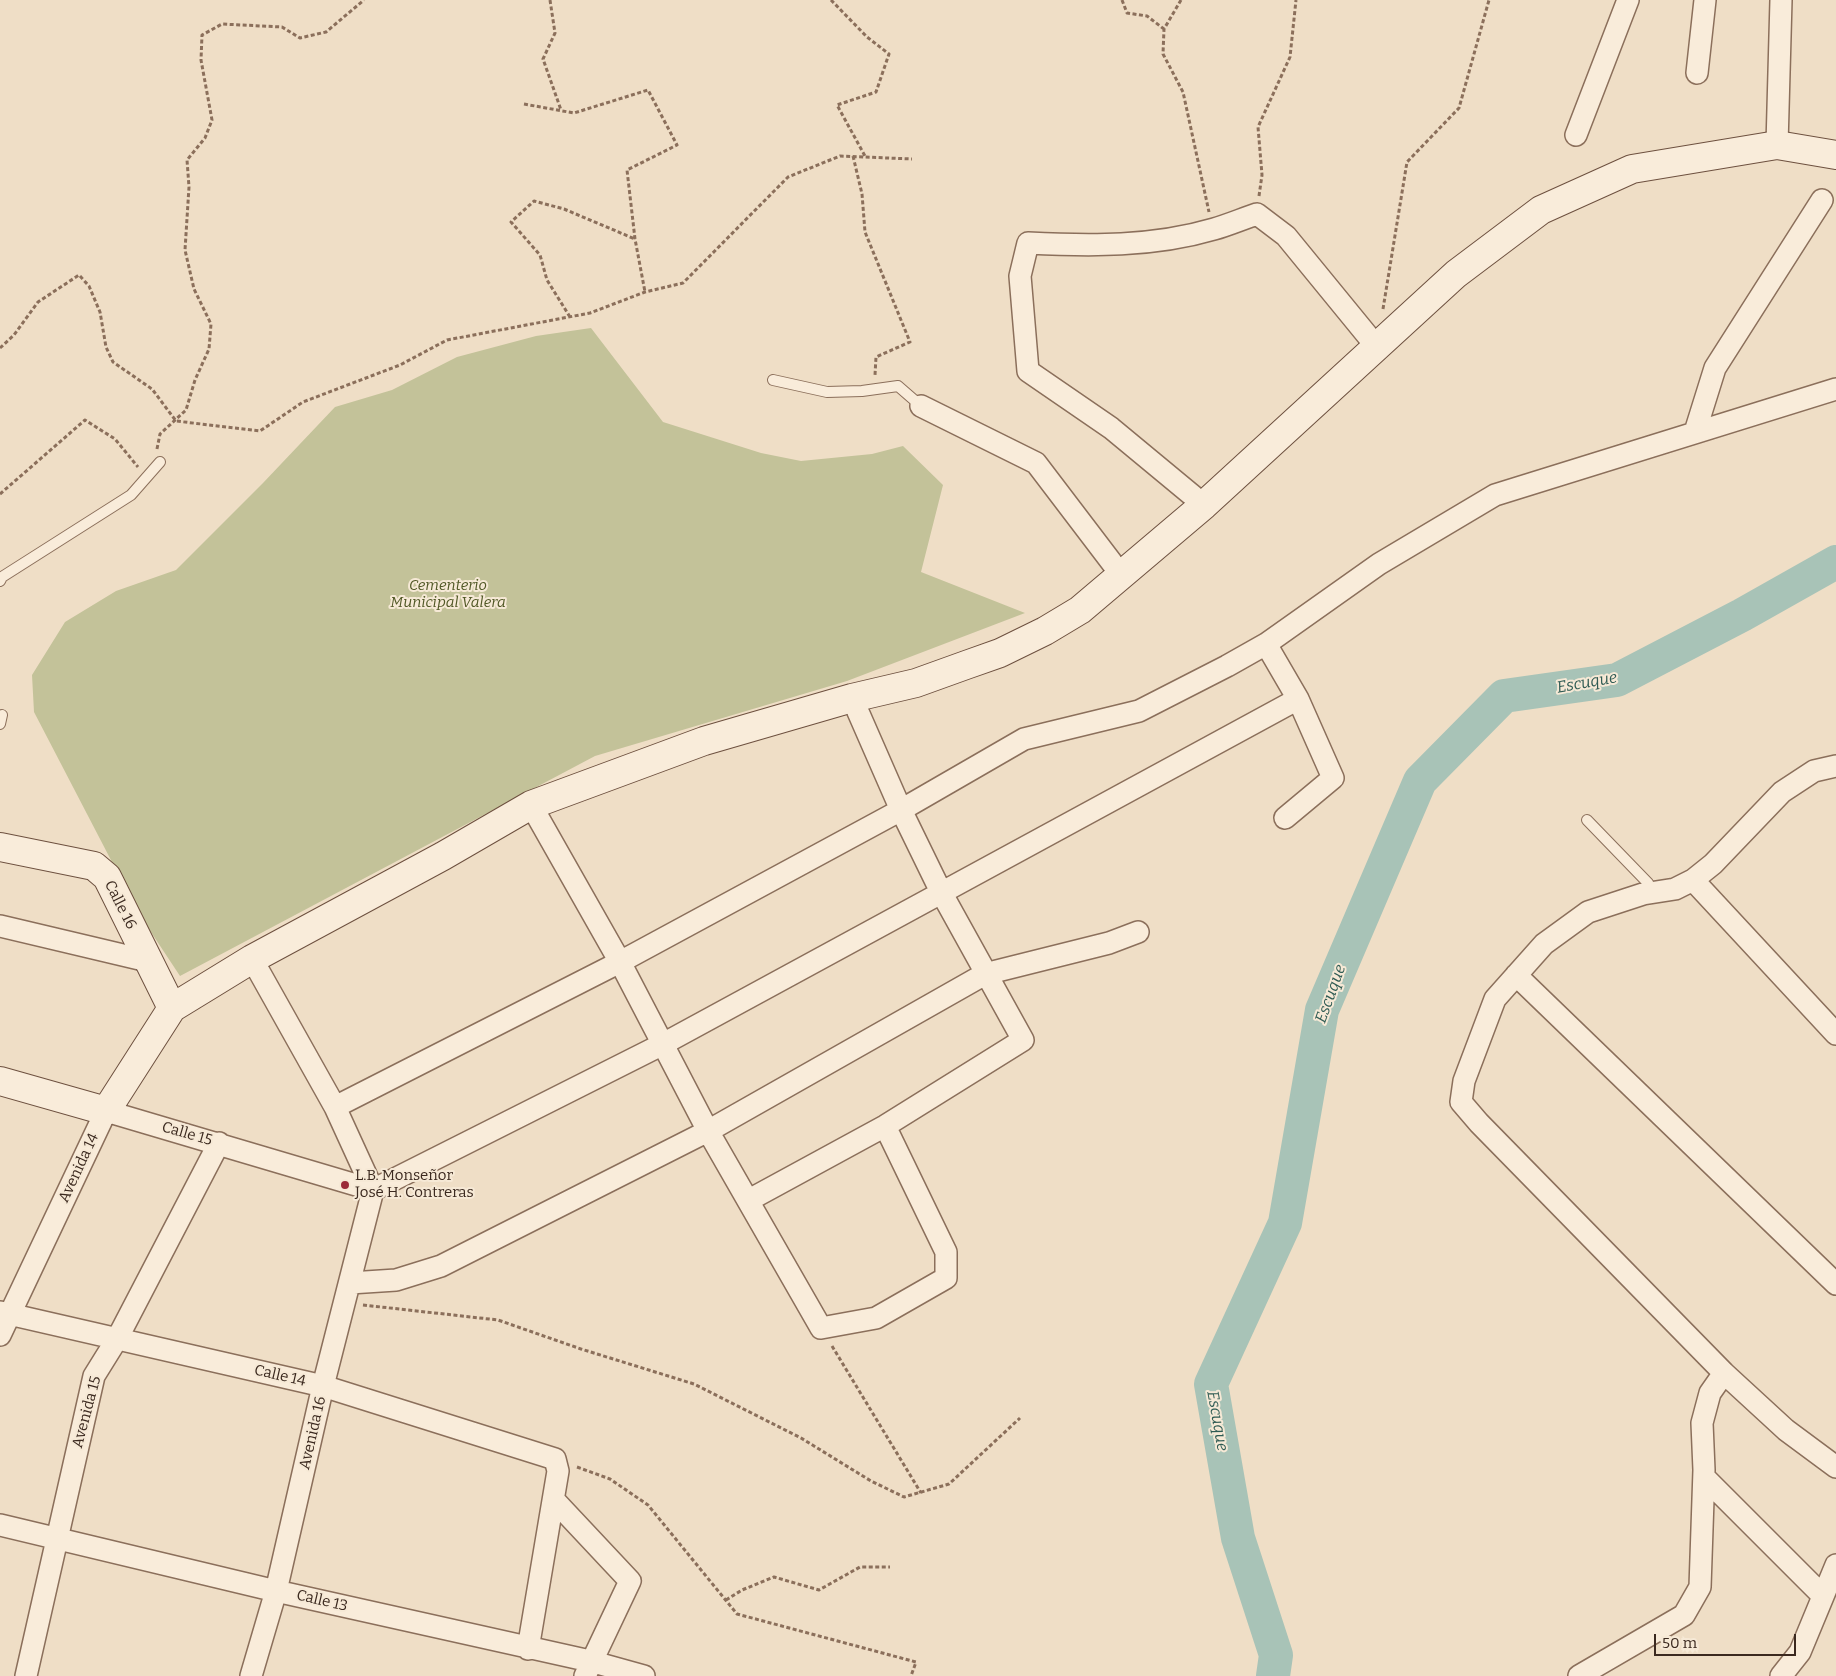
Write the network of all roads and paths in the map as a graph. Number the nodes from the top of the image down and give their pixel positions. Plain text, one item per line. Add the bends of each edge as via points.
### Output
1 (364, 0) edge
2 (550, 0) edge
3 (831, 0) edge
4 (1122, 0) edge
5 (1181, 0) edge
6 (1296, 0) edge
7 (1489, 0) edge
8 (1628, 0) edge
9 (1705, 0) edge
10 (1781, 0) edge
11 (1164, 30) junction
12 (1697, 73) dead end
13 (524, 104) dead end
14 (562, 111) junction
15 (1576, 135) dead end
16 (1777, 145) junction
17 (1836, 155) edge
18 (853, 156) junction
19 (866, 156) junction
20 (912, 159) dead end
21 (1822, 200) dead end
22 (1257, 214) junction
23 (1213, 230) junction
24 (635, 239) junction
25 (646, 292) junction
26 (570, 317) junction
27 (1376, 346) junction
28 (0, 348) edge
29 (773, 380) dead end
30 (877, 389) junction
31 (1836, 389) edge
32 (921, 406) joint
33 (176, 422) junction
34 (1695, 432) junction
35 (160, 462) joint
36 (146, 477) junction
37 (0, 494) edge
38 (1204, 505) junction
39 (1122, 576) junction
40 (0, 582) edge
41 (1266, 644) junction
42 (852, 698) junction
43 (1298, 698) junction
44 (1836, 766) edge
45 (531, 805) junction
46 (901, 810) junction
47 (1285, 818) dead end
48 (1587, 820) dead end
49 (0, 847) edge
50 (1693, 880) junction
51 (941, 892) junction
52 (1652, 893) junction
53 (0, 926) edge
54 (1138, 932) dead end
55 (252, 959) junction
56 (148, 961) junction
57 (620, 962) junction
58 (985, 974) junction
59 (1516, 975) junction
60 (172, 1008) junction
61 (1836, 1034) edge
62 (663, 1044) junction
63 (0, 1082) edge
64 (335, 1107) junction
65 (106, 1111) junction
66 (885, 1126) junction
67 (708, 1131) junction
68 (219, 1144) junction
69 (373, 1190) junction
70 (749, 1200) junction
71 (1836, 1284) edge
72 (348, 1293) junction
73 (5, 1313) edge
74 (821, 1328) junction
75 (0, 1335) edge
76 (117, 1339) junction
77 (1724, 1373) junction
78 (324, 1386) junction
79 (1020, 1418) dead end
80 (555, 1459) junction
81 (1836, 1467) edge
82 (1704, 1476) junction
83 (920, 1493) junction
84 (554, 1500) junction
85 (0, 1524) edge
86 (56, 1538) junction
87 (1836, 1565) edge
88 (890, 1567) dead end
89 (276, 1591) junction
90 (1823, 1596) junction
91 (726, 1600) junction
92 (528, 1648) junction
93 (588, 1669) edge
94 (26, 1676) edge
95 (251, 1676) edge
96 (644, 1676) edge
97 (911, 1676) edge
98 (1579, 1676) edge
99 (1782, 1676) edge

1 - 33 path via 326,32 300,38 282,27 222,24 202,34 201,60 212,120 205,138 187,160 189,187 185,250 194,289 211,324 209,349 186,410
2 - 14 path via 555,33 543,59
3 - 19 path via 867,37 889,54 876,92 837,105
4 - 11 path via 1127,13 1147,16
5 - 11 path
6 - 22 path via 1290,57 1258,127 1262,175
7 - 27 path via 1459,108 1408,162
8 - 15 street
9 - 12 street
10 - 16 street
11 - 23 path via 1163,54 1183,92
13 - 14 path
14 - 24 path via 574,113 648,90 677,146 627,170
16 - 17 main road
16 - 27 main road via 1632,169 1541,210 1456,274
18 - 19 path
18 - 25 path via 840,156 788,177 683,282
18 - 30 path via 862,194 865,232 910,342 876,357
19 - 20 path
21 - 34 street via 1716,368
22 - 23 street
22 - 27 street via 1286,236
23 - 38 street via 1156,241 1091,246 1028,244 1020,276 1028,371 1111,428
24 - 25 path
24 - 26 path via 564,209 534,201 511,222 540,255 547,280
25 - 26 path
26 - 33 path via 447,340 400,365 303,402 260,432
27 - 38 main road
28 - 33 path via 14,335 38,302 79,275 89,286 100,312 106,347 113,362 152,389
29 - 30 lane via 827,392
30 - 32 lane via 898,386
31 - 34 street
32 - 39 street via 1036,463
33 - 35 path via 160,434 156,444
34 - 41 street via 1494,496 1379,564
35 - 36 lane
36 - 37 path via 115,439 85,420
36 - 40 lane via 131,495 2,577
38 - 39 main road
39 - 42 main road via 1080,610 1000,653 916,683
41 - 43 street
41 - 46 street via 1139,711 1024,739
42 - 45 main road via 704,741
42 - 46 street
43 - 47 street via 1333,778
43 - 51 street
44 - 50 street via 1814,771 1782,792 1713,864
45 - 55 main road
45 - 57 street
46 - 51 street
46 - 57 street
48 - 52 lane via 1648,883
49 - 56 main road, Calle 16 via 86,863 101,871
50 - 52 street via 1675,889
50 - 61 street
51 - 58 street
51 - 62 street
52 - 59 street via 1588,912 1544,944
53 - 56 street
54 - 58 street via 1108,943
55 - 60 main road
55 - 64 street
56 - 60 main road, Calle 16
57 - 62 street
57 - 64 street
58 - 66 street via 1023,1040
58 - 67 street
59 - 71 street
59 - 77 street via 1495,999 1464,1081 1461,1102
60 - 65 main road, Avenida 14
62 - 67 street
62 - 69 street
63 - 65 main road, Calle 15
64 - 69 street
65 - 68 street, Calle 15
65 - 73 street, Avenida 14
66 - 70 street
66 - 74 street via 946,1252 946,1278 876,1318
67 - 70 street
67 - 72 street via 441,1266
68 - 69 street, Calle 15
68 - 76 street, Avenida 15
69 - 72 street, Avenida 16
70 - 74 street
72 - 78 street, Avenida 16
72 - 83 path via 498,1320 694,1384 802,1438 904,1497
73 - 75 street, Avenida 14
73 - 76 street, Calle 14
74 - 83 path
76 - 78 street, Calle 14
76 - 86 street, Avenida 15 via 94,1376
77 - 81 street via 1786,1430
77 - 82 street via 1710,1393 1702,1423
78 - 80 street, Calle 14
78 - 89 street, Avenida 16
79 - 83 path via 949,1484
80 - 84 street via 558,1472
80 - 91 path via 610,1479 648,1504
82 - 90 street
82 - 98 street via 1700,1587 1684,1615
84 - 92 street
84 - 93 street via 630,1581
85 - 86 street, Calle 13
86 - 89 street, Calle 13
86 - 94 street, Avenida 15
87 - 90 street
88 - 91 path via 860,1567 819,1590 774,1577
89 - 92 street, Calle 13
89 - 95 street, Avenida 16
90 - 99 street via 1800,1652
91 - 97 path via 737,1614 916,1662
92 - 93 street, Calle 13
93 - 96 street, Calle 13

